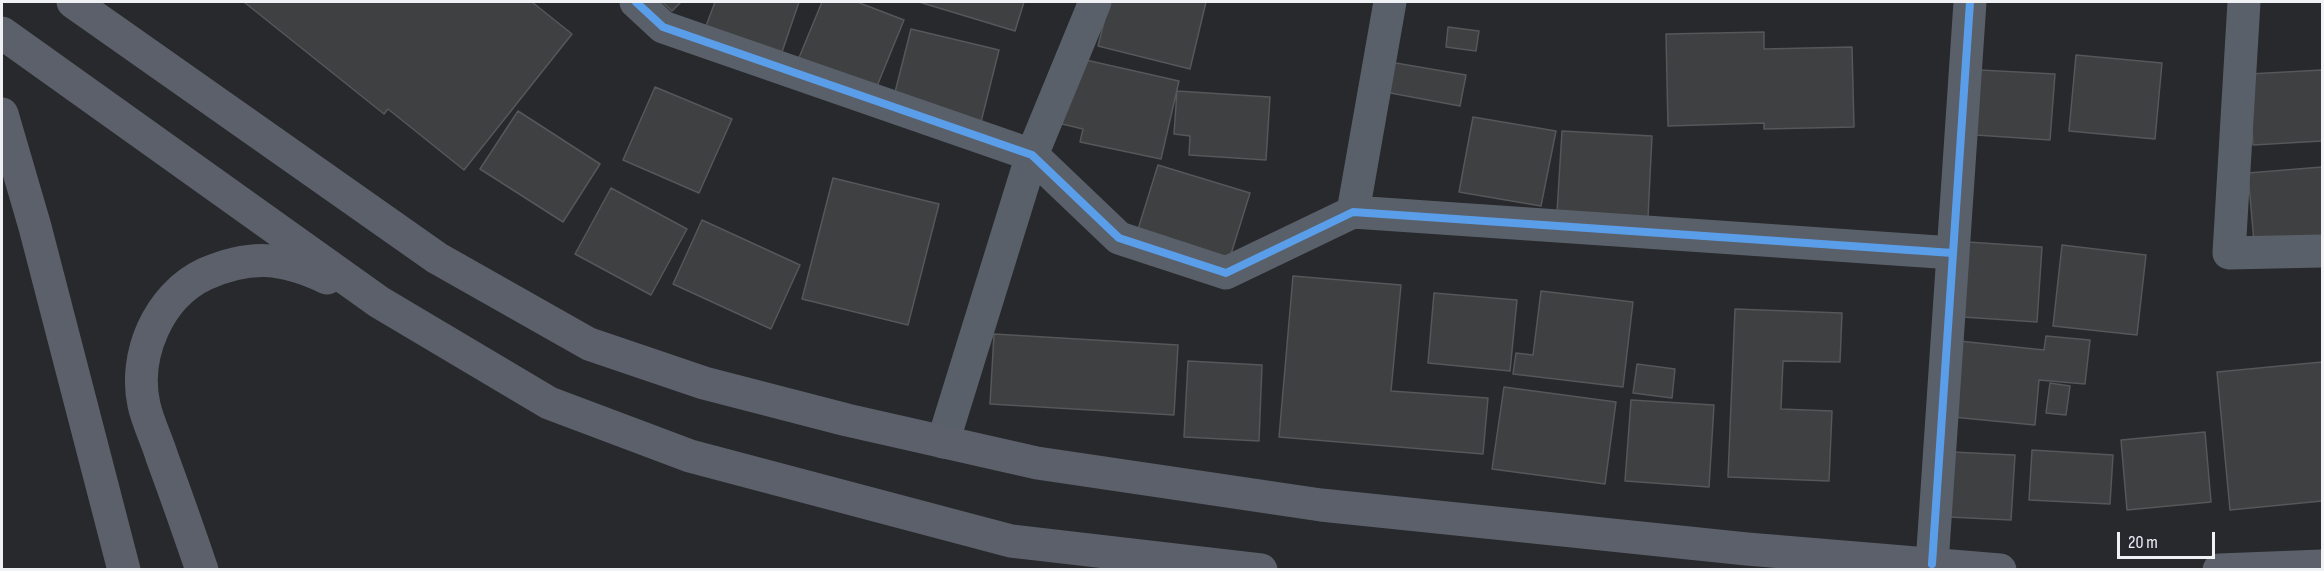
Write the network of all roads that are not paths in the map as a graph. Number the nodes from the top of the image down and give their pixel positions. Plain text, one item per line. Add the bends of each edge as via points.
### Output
1 (73, 2) edge
2 (636, 2) edge
3 (1095, 2) edge
4 (1390, 2) edge
5 (1970, 2) edge
6 (2244, 2) edge
7 (2, 33) edge
8 (2, 114) edge
9 (1032, 155) junction
10 (1353, 212) junction
11 (2322, 250) edge
12 (1953, 253) junction
13 (379, 302) junction
14 (943, 442) junction
15 (1932, 564) junction
16 (2322, 566) edge
17 (124, 570) edge
18 (202, 570) edge
19 (1261, 570) edge
20 (2000, 570) edge
21 (2219, 570) edge

1 - 14 main road via 437,258 589,344 704,383
2 - 9 street via 663,27
3 - 9 street
4 - 10 street
5 - 12 street
6 - 11 street via 2229,253
7 - 13 main road
8 - 17 main road
9 - 10 street via 1119,238 1226,273
9 - 14 street
10 - 12 street
12 - 15 street
13 - 18 main road via 303,267 267,259 229,264 196,279 169,303 147,345 142,368 144,405
13 - 19 main road via 549,403 690,456 1011,541
14 - 15 main road via 1037,463 1321,505
15 - 20 main road
16 - 21 main road

